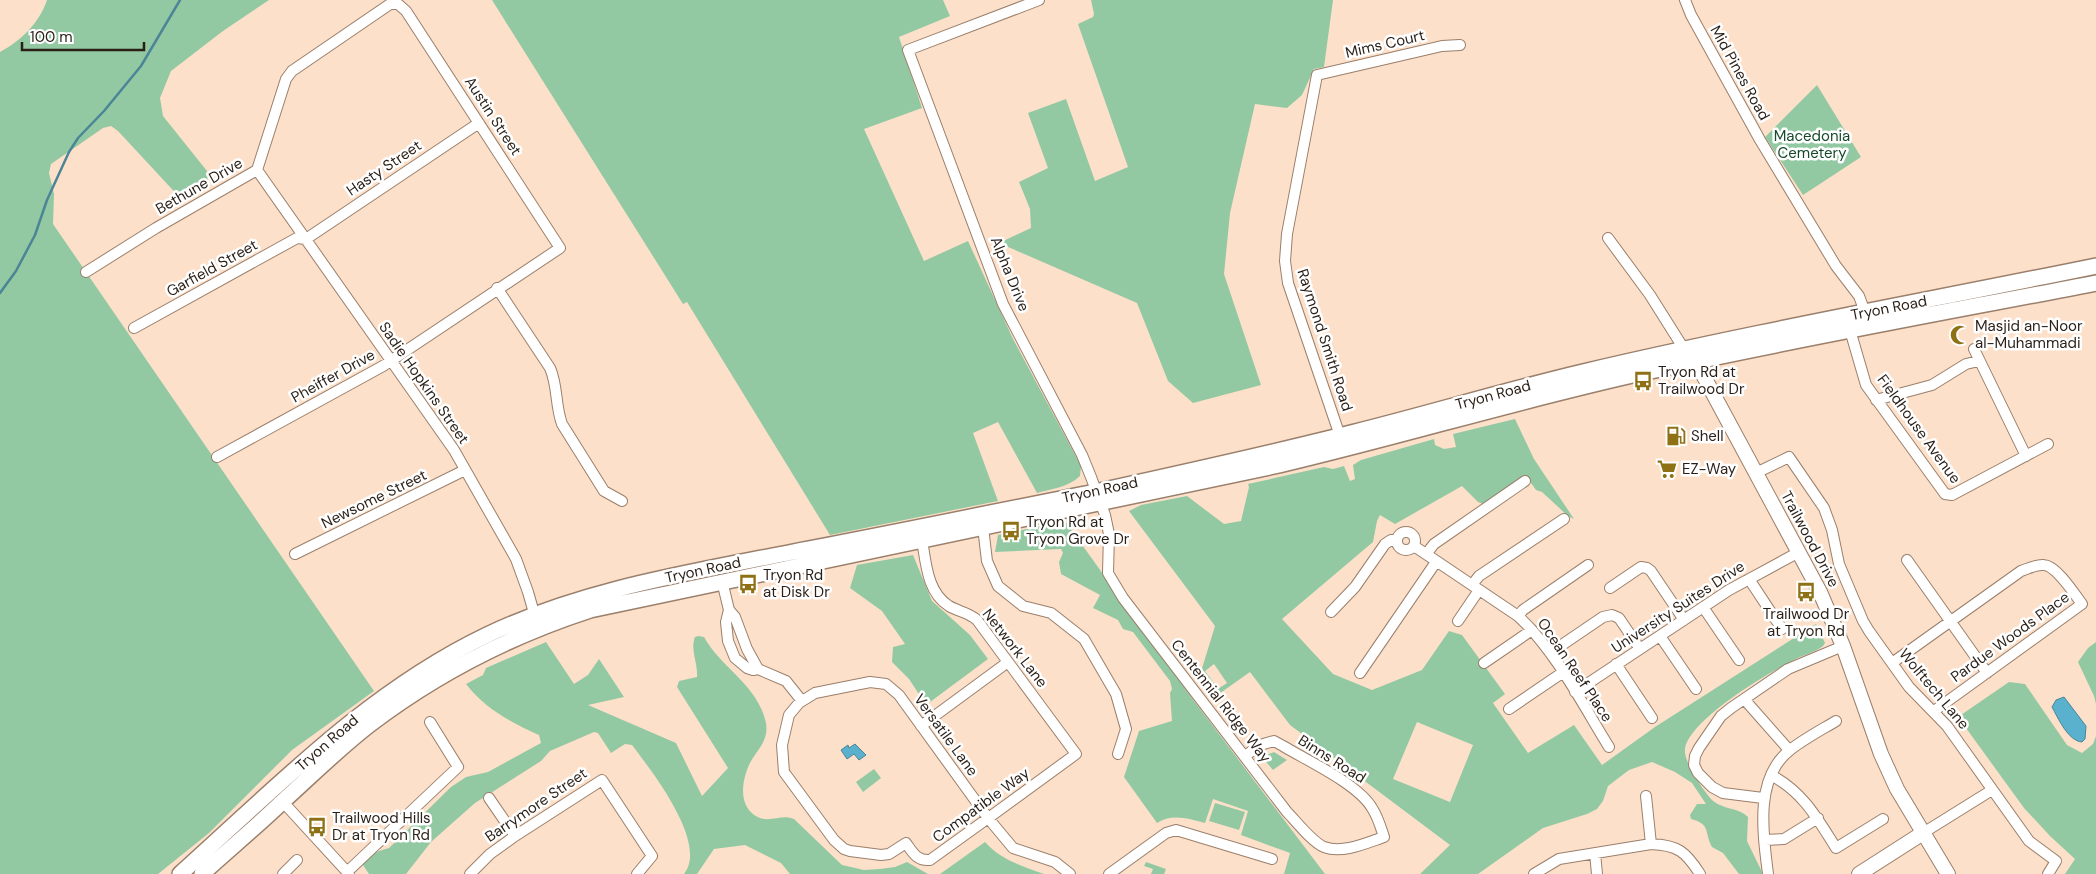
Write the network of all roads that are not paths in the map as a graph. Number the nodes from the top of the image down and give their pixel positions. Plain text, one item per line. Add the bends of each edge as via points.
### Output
1 (1040, 0) edge
2 (1685, 0) edge
3 (398, 4) joint
4 (1460, 45) dead end
5 (1317, 74) joint
6 (479, 123) junction
7 (257, 170) junction
8 (1608, 238) dead end
9 (306, 239) junction
10 (560, 248) joint
11 (2096, 266) edge
12 (86, 272) dead end
13 (2096, 276) edge
14 (2096, 283) edge
15 (497, 288) junction
16 (2070, 288) junction
17 (1865, 312) junction
18 (134, 328) dead end
19 (1850, 330) junction
20 (1684, 349) junction
21 (1974, 349) dead end
22 (391, 361) junction
23 (1980, 361) junction
24 (1694, 362) junction
25 (1876, 400) junction
26 (1340, 436) junction
27 (2048, 444) dead end
28 (2026, 456) junction
29 (216, 457) dead end
30 (465, 470) junction
31 (1756, 474) junction
32 (1525, 481) dead end
33 (1098, 497) junction
34 (622, 501) dead end
35 (1564, 519) dead end
36 (983, 527) junction
37 (922, 540) junction
38 (1799, 552) junction
39 (1427, 553) junction
40 (295, 554) dead end
41 (1907, 560) dead end
42 (1436, 562) junction
43 (1588, 565) dead end
44 (1749, 579) junction
45 (722, 581) junction
46 (1476, 588) junction
47 (1610, 588) dead end
48 (1703, 607) junction
49 (728, 610) junction
50 (1331, 612) dead end
51 (1518, 616) junction
52 (1684, 620) junction
53 (536, 621) junction
54 (1458, 621) dead end
55 (1950, 621) junction
56 (1782, 629) dead end
57 (1532, 630) junction
58 (1660, 636) junction
59 (1843, 646) junction
60 (1640, 649) junction
61 (1550, 654) junction
62 (1739, 660) dead end
63 (1008, 662) junction
64 (1484, 662) dead end
65 (1892, 663) junction
66 (1616, 664) junction
67 (758, 669) junction
68 (1360, 673) dead end
69 (1562, 673) junction
70 (1986, 673) junction
71 (1696, 689) dead end
72 (1575, 692) junction
73 (1744, 699) junction
74 (802, 701) junction
75 (1509, 709) dead end
76 (1934, 711) junction
77 (1652, 718) dead end
78 (1836, 721) dead end
79 (430, 722) dead end
80 (921, 726) junction
81 (334, 735) junction
82 (1609, 747) dead end
83 (1789, 750) junction
84 (1076, 754) joint
85 (1118, 754) dead end
86 (1245, 756) junction
87 (1771, 775) junction
88 (1992, 790) junction
89 (1646, 796) dead end
90 (489, 798) dead end
91 (1764, 798) junction
92 (283, 802) junction
93 (988, 818) junction
94 (1818, 818) junction
95 (1884, 819) dead end
96 (1923, 833) junction
97 (515, 836) junction
98 (1384, 837) joint
99 (1765, 840) junction
100 (1651, 844) junction
101 (1595, 853) junction
102 (1272, 859) dead end
103 (297, 860) dead end
104 (348, 873) edge
105 (180, 874) edge
106 (202, 874) edge
107 (283, 874) edge
108 (470, 874) edge
109 (637, 874) edge
110 (1070, 874) edge
111 (1110, 874) edge
112 (1534, 874) edge
113 (1597, 874) edge
114 (1700, 874) edge
115 (1768, 874) edge
116 (1859, 874) edge
117 (1948, 874) edge
118 (2048, 874) edge

1 - 33 street, Alpha Drive via 908,50 1004,304 1082,455
2 - 17 street, Mid Pines Road via 1760,140 1836,266 1860,296
3 - 6 street, Austin Street via 406,11
3 - 7 street, Bethune Drive via 390,4 292,72 286,80
4 - 5 street, Mims Court via 1442,46
5 - 26 street, Raymond Smith Road via 1287,234 1285,261 1288,283
6 - 9 street, Hasty Street
6 - 10 street, Austin Street
7 - 9 street, Sadie Hopkins Street
7 - 12 street, Bethune Drive
8 - 20 street, Trailwood Drive
9 - 18 street, Garfield Street via 297,238
9 - 22 street, Sadie Hopkins Street
10 - 15 street, Pheiffer Drive
11 - 17 main road, Tryon Road
13 - 16 main road
14 - 16 main road, Tryon Road
15 - 22 street, Pheiffer Drive
15 - 34 street via 550,368 562,424 604,491
16 - 19 main road, Tryon Road
17 - 20 main road, Tryon Road
19 - 24 main road, Tryon Road
19 - 25 street, Fieldhouse Avenue via 1866,385
20 - 24 street, Trailwood Drive
20 - 26 main road, Tryon Road via 1554,379
21 - 23 street
22 - 29 street, Pheiffer Drive
22 - 30 street, Sadie Hopkins Street
23 - 25 street via 1966,364 1932,385
23 - 28 street
24 - 31 street, Trailwood Drive
24 - 33 main road, Tryon Road via 1532,400 1357,447
25 - 28 street, Fieldhouse Avenue via 1948,496
26 - 33 main road, Tryon Road
27 - 28 street, Fieldhouse Avenue
30 - 40 street, Newsome Street
30 - 53 street, Sadie Hopkins Street via 516,559
31 - 38 street, Trailwood Drive
31 - 65 street, Wolftech Lane via 1789,457 1824,508 1839,564 1853,599 1863,621
32 - 39 street via 1434,544
33 - 36 main road, Tryon Road
33 - 53 main road, Tryon Road via 637,584 586,596
33 - 86 street, Centennial Ridge Way via 1110,540 1108,573 1115,587
35 - 46 street via 1479,576
36 - 37 main road, Tryon Road
36 - 85 street via 986,561 998,586 1023,606 1050,612 1084,638 1116,694 1126,729
37 - 45 main road, Tryon Road
37 - 63 street, Network Lane via 934,590 946,604 977,620
38 - 44 street, University Suites Drive
38 - 59 street, Trailwood Drive
39 - 42 street, Ocean Reef Place
39 - 50 street, Ocean Reef Place via 1414,546 1403,549 1397,540 1391,540
41 - 55 street
42 - 46 street, Ocean Reef Place
42 - 68 street
43 - 51 street
44 - 48 street, University Suites Drive
44 - 56 street
45 - 49 street
45 - 53 main road, Tryon Road
46 - 51 street, Ocean Reef Place
46 - 54 street
47 - 52 street via 1641,568 1647,568
48 - 52 street, University Suites Drive
48 - 62 street
49 - 67 street via 735,617
49 - 67 street via 726,629 732,652 747,668
51 - 57 street, Ocean Reef Place
52 - 58 street, University Suites Drive
53 - 81 main road, Tryon Road via 484,636 437,661
53 - 92 main road, Tryon Road via 409,696 356,735
55 - 65 street, Pardue Woods Place
55 - 70 street
55 - 70 street, Pardue Woods Place via 2021,571 2044,565 2062,578 2082,604
57 - 61 street, Ocean Reef Place
57 - 64 street
58 - 60 street, University Suites Drive
58 - 71 street
59 - 73 street via 1788,669
59 - 96 street, Trailwood Drive via 1881,754
60 - 61 street via 1619,618 1612,615 1603,617
60 - 66 street, University Suites Drive
61 - 69 street, Ocean Reef Place
63 - 80 street
63 - 84 street, Network Lane
65 - 76 street, Wolftech Lane via 1909,687
66 - 72 street, University Suites Drive
66 - 77 street
67 - 74 street via 789,683
69 - 72 street, Ocean Reef Place
69 - 75 street
70 - 76 street, Pardue Woods Place
72 - 82 street, Ocean Reef Place
73 - 83 street
73 - 91 street via 1711,728 1695,756 1694,765 1712,787 1723,793
74 - 80 street, Versatile Lane via 819,692 882,682 894,689
74 - 93 street, Compatible Way via 786,721 782,755 784,772 844,849 881,856 906,843 918,858 930,860
76 - 88 street, Wolftech Lane
78 - 83 street
79 - 104 street via 458,767
80 - 93 street, Versatile Lane
81 - 92 main road via 316,759 282,792
81 - 105 main road, Tryon Road
83 - 87 street
84 - 93 street, Compatible Way
86 - 98 street, Centennial Ridge Way via 1287,812 1323,846 1348,849
86 - 98 street, Binns Road via 1274,741 1283,746 1364,797 1373,809
87 - 91 street
87 - 94 street via 1804,799
88 - 96 street
88 - 118 street, Wolftech Lane via 2028,841 2056,861
89 - 100 street
90 - 97 street
91 - 99 street
92 - 104 street
92 - 106 main road, Tryon Road
93 - 110 street, Versatile Lane via 1013,848 1055,862
94 - 95 street via 1836,848
94 - 99 street via 1784,839
96 - 116 street
96 - 117 street, Trailwood Drive
97 - 108 street, Barrymore Street
97 - 109 street, Barrymore Street via 602,780 652,856
99 - 115 street
100 - 101 street
100 - 114 street via 1677,848 1685,853
101 - 112 street via 1559,859
101 - 113 street
102 - 111 street via 1173,830
103 - 107 street

